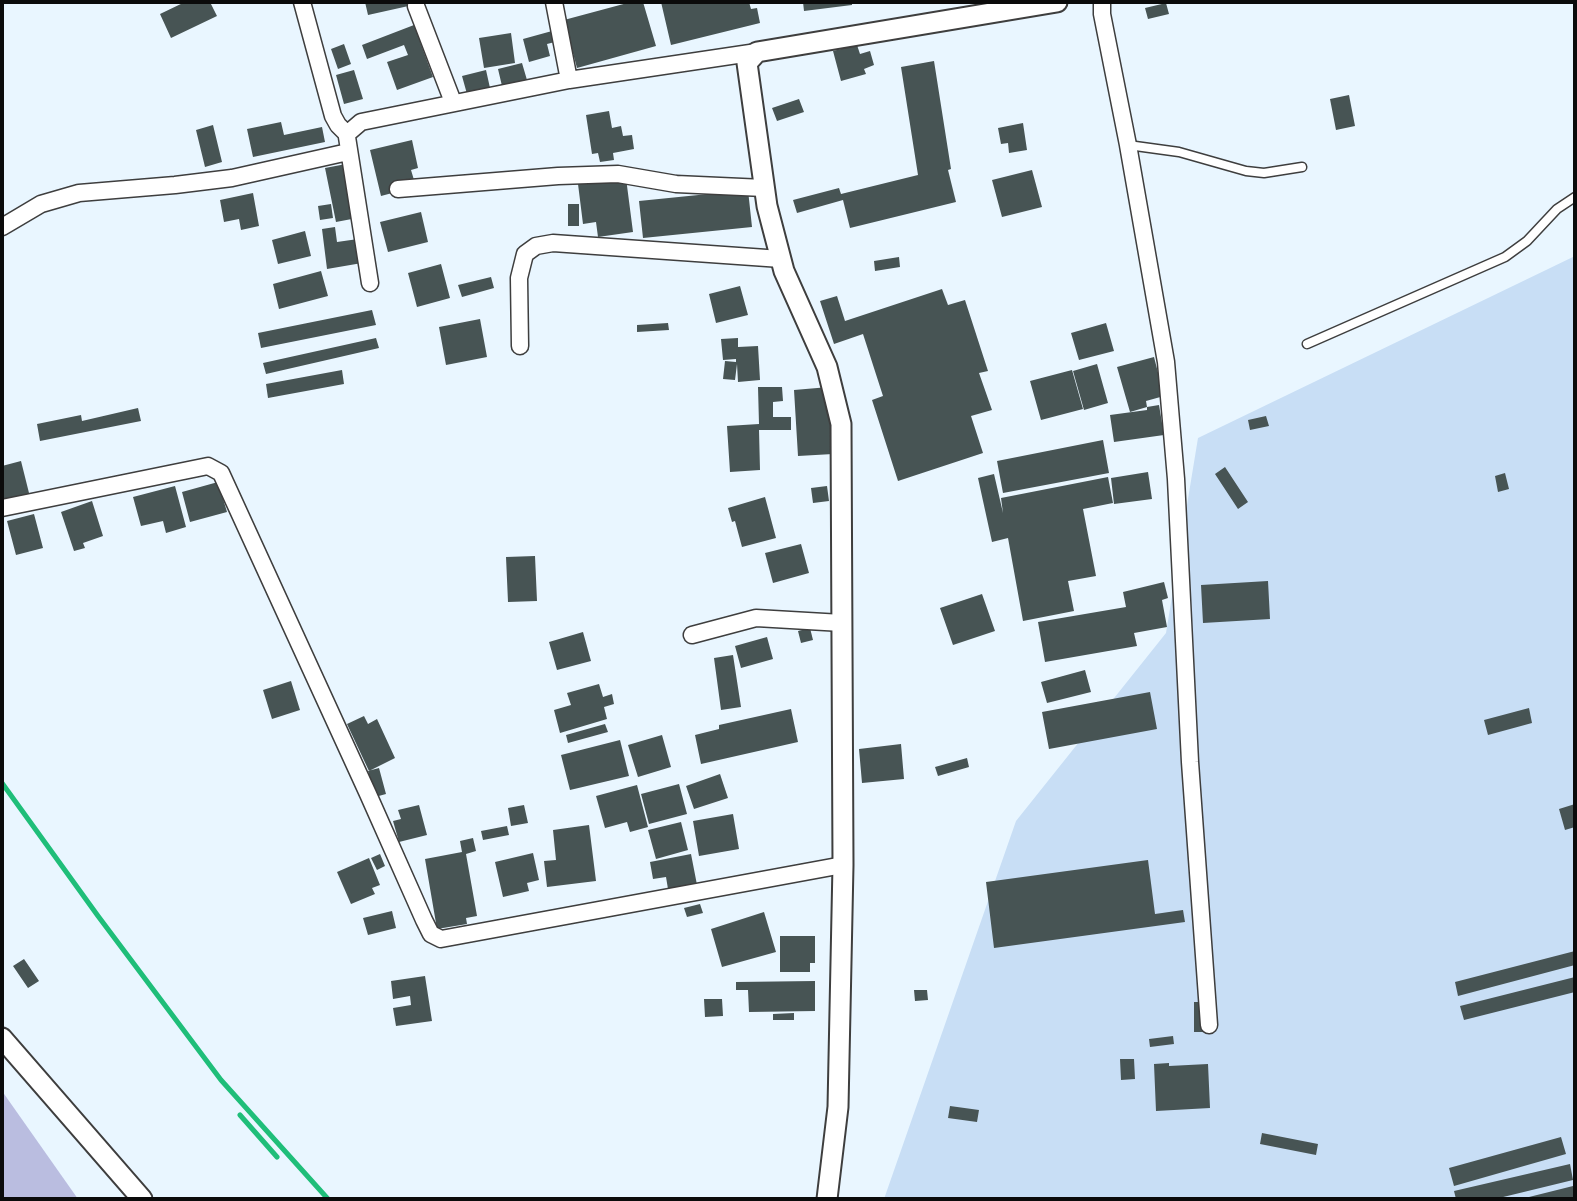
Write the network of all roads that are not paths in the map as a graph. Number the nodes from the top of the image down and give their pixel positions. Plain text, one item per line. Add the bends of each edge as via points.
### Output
1 (302, 2) edge
2 (554, 2) edge
3 (1057, 2) edge
4 (1102, 2) edge
5 (416, 6) dead end
6 (757, 52) junction
7 (569, 79) junction
8 (453, 102) junction
9 (347, 134) junction
10 (1128, 145) junction
11 (348, 152) junction
12 (1302, 167) dead end
13 (764, 188) junction
14 (398, 189) dead end
15 (1575, 197) edge
16 (2, 228) edge
17 (781, 259) junction
18 (370, 283) dead end
19 (1307, 344) dead end
20 (520, 346) dead end
21 (2, 508) edge
22 (842, 623) junction
23 (692, 635) dead end
24 (844, 866) junction
25 (1209, 1025) dead end
26 (2, 1038) edge
27 (142, 1199) edge
28 (827, 1199) edge

1 - 9 street via 335,121
2 - 7 street
3 - 6 street
4 - 10 street
5 - 8 street
6 - 7 street
6 - 13 street via 747,63
7 - 8 street
8 - 9 street via 361,122
9 - 11 street
10 - 12 lane via 1180,152 1246,171
10 - 25 street via 1166,362
11 - 16 street via 232,178 79,193 41,204
11 - 18 street
13 - 14 street via 676,184 618,174
13 - 17 street
15 - 19 lane via 1505,257
17 - 20 street via 553,243 536,246 524,254 519,278
17 - 22 street via 827,367 841,424
21 - 24 street via 208,466 221,473 424,920 431,934 441,939
22 - 23 street via 757,618
22 - 24 street
24 - 28 street via 838,1107
26 - 27 street

